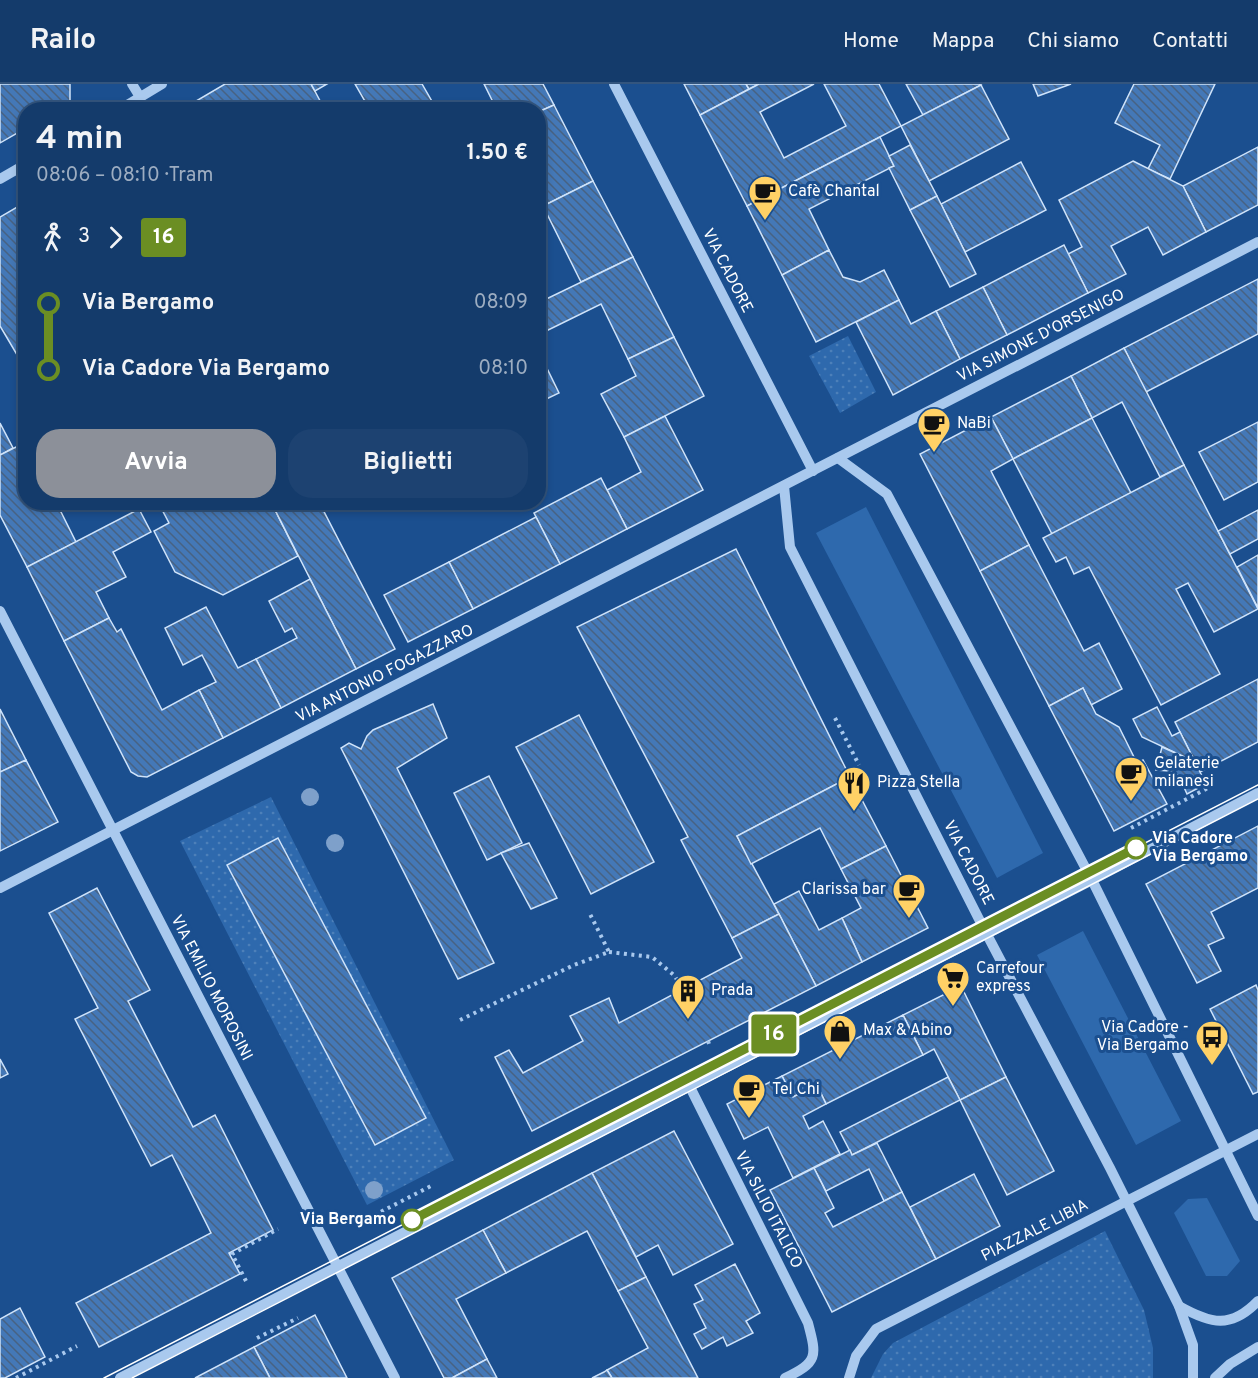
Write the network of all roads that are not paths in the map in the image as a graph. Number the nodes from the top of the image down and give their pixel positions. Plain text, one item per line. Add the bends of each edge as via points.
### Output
1 (132, 84) edge
2 (162, 84) edge
3 (614, 84) edge
4 (140, 97) junction
5 (132, 102) edge
6 (18, 168) edge
7 (0, 178) edge
8 (1258, 242) edge
9 (838, 458) junction
10 (813, 471) junction
11 (784, 486) junction
12 (0, 611) edge
13 (1258, 793) edge
14 (114, 830) junction
15 (1092, 880) junction
16 (0, 888) edge
17 (987, 934) junction
18 (689, 1085) junction
19 (1258, 1134) edge
20 (1227, 1150) junction
21 (1126, 1200) junction
22 (1258, 1216) edge
23 (336, 1267) junction
24 (1258, 1301) edge
25 (1179, 1306) junction
26 (1258, 1347) edge
27 (120, 1378) edge
28 (394, 1378) edge
29 (785, 1378) edge
30 (849, 1378) edge
31 (1193, 1378) edge
32 (1215, 1378) edge

1 - 4 street
2 - 4 street
3 - 10 street, VIA CADORE
4 - 5 street
6 - 7 street
8 - 9 street, VIA SIMONE D'ORSENIGO
9 - 10 street
9 - 15 street via 887,494
10 - 11 street
11 - 14 street, VIA ANTONIO FOGAZZARO
11 - 17 street, VIA CADORE via 790,547
12 - 14 street, VIA EMILIO MOROSINI
13 - 15 street
14 - 16 street, VIA ANTONIO FOGAZZARO
14 - 23 street, VIA EMILIO MOROSINI
15 - 17 street
15 - 20 street
17 - 18 street
17 - 21 street, VIA CADORE
18 - 23 street
18 - 29 street, VIA SILIO ITALICO via 808,1323 815,1349 812,1360
19 - 20 street, PIAZZALE LIBIA
20 - 21 street, PIAZZALE LIBIA
20 - 22 street
21 - 25 street, VIA CADORE
21 - 30 street, PIAZZALE LIBIA via 876,1329 856,1356
23 - 27 street
23 - 28 street, VIA EMILIO MOROSINI
24 - 25 street via 1243,1315 1220,1321 1196,1316
25 - 31 street, VIA CADORE via 1193,1345
26 - 32 street

